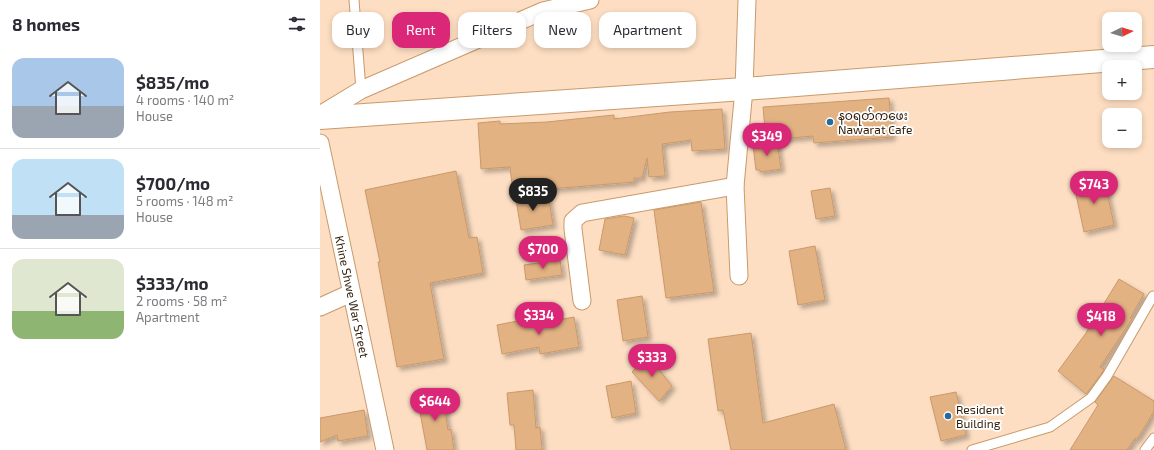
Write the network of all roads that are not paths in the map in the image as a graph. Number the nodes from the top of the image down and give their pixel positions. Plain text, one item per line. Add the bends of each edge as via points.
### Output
1 (354, 0) edge
2 (590, 0) edge
3 (747, 0) edge
4 (542, 5) edge
5 (1154, 57) edge
6 (744, 89) junction
7 (361, 90) junction
8 (320, 115) edge
9 (320, 118) edge
10 (320, 143) edge
11 (735, 186) junction
12 (739, 276) dead end
13 (351, 293) junction
14 (1152, 296) dead end
15 (582, 302) dead end
16 (320, 307) edge
17 (1154, 438) edge
18 (385, 450) edge
19 (972, 450) edge
20 (1145, 450) edge

1 - 7 lane
2 - 4 street
3 - 6 street
4 - 7 street
5 - 6 street
6 - 9 street
6 - 11 street
7 - 8 street
10 - 13 street, Khine Shwe War Street
11 - 12 street
11 - 15 street via 582,213 573,221 572,229
13 - 16 street
13 - 18 street, Khine Shwe War Street
14 - 19 lane via 1107,376 1091,398 1050,427
17 - 20 lane

